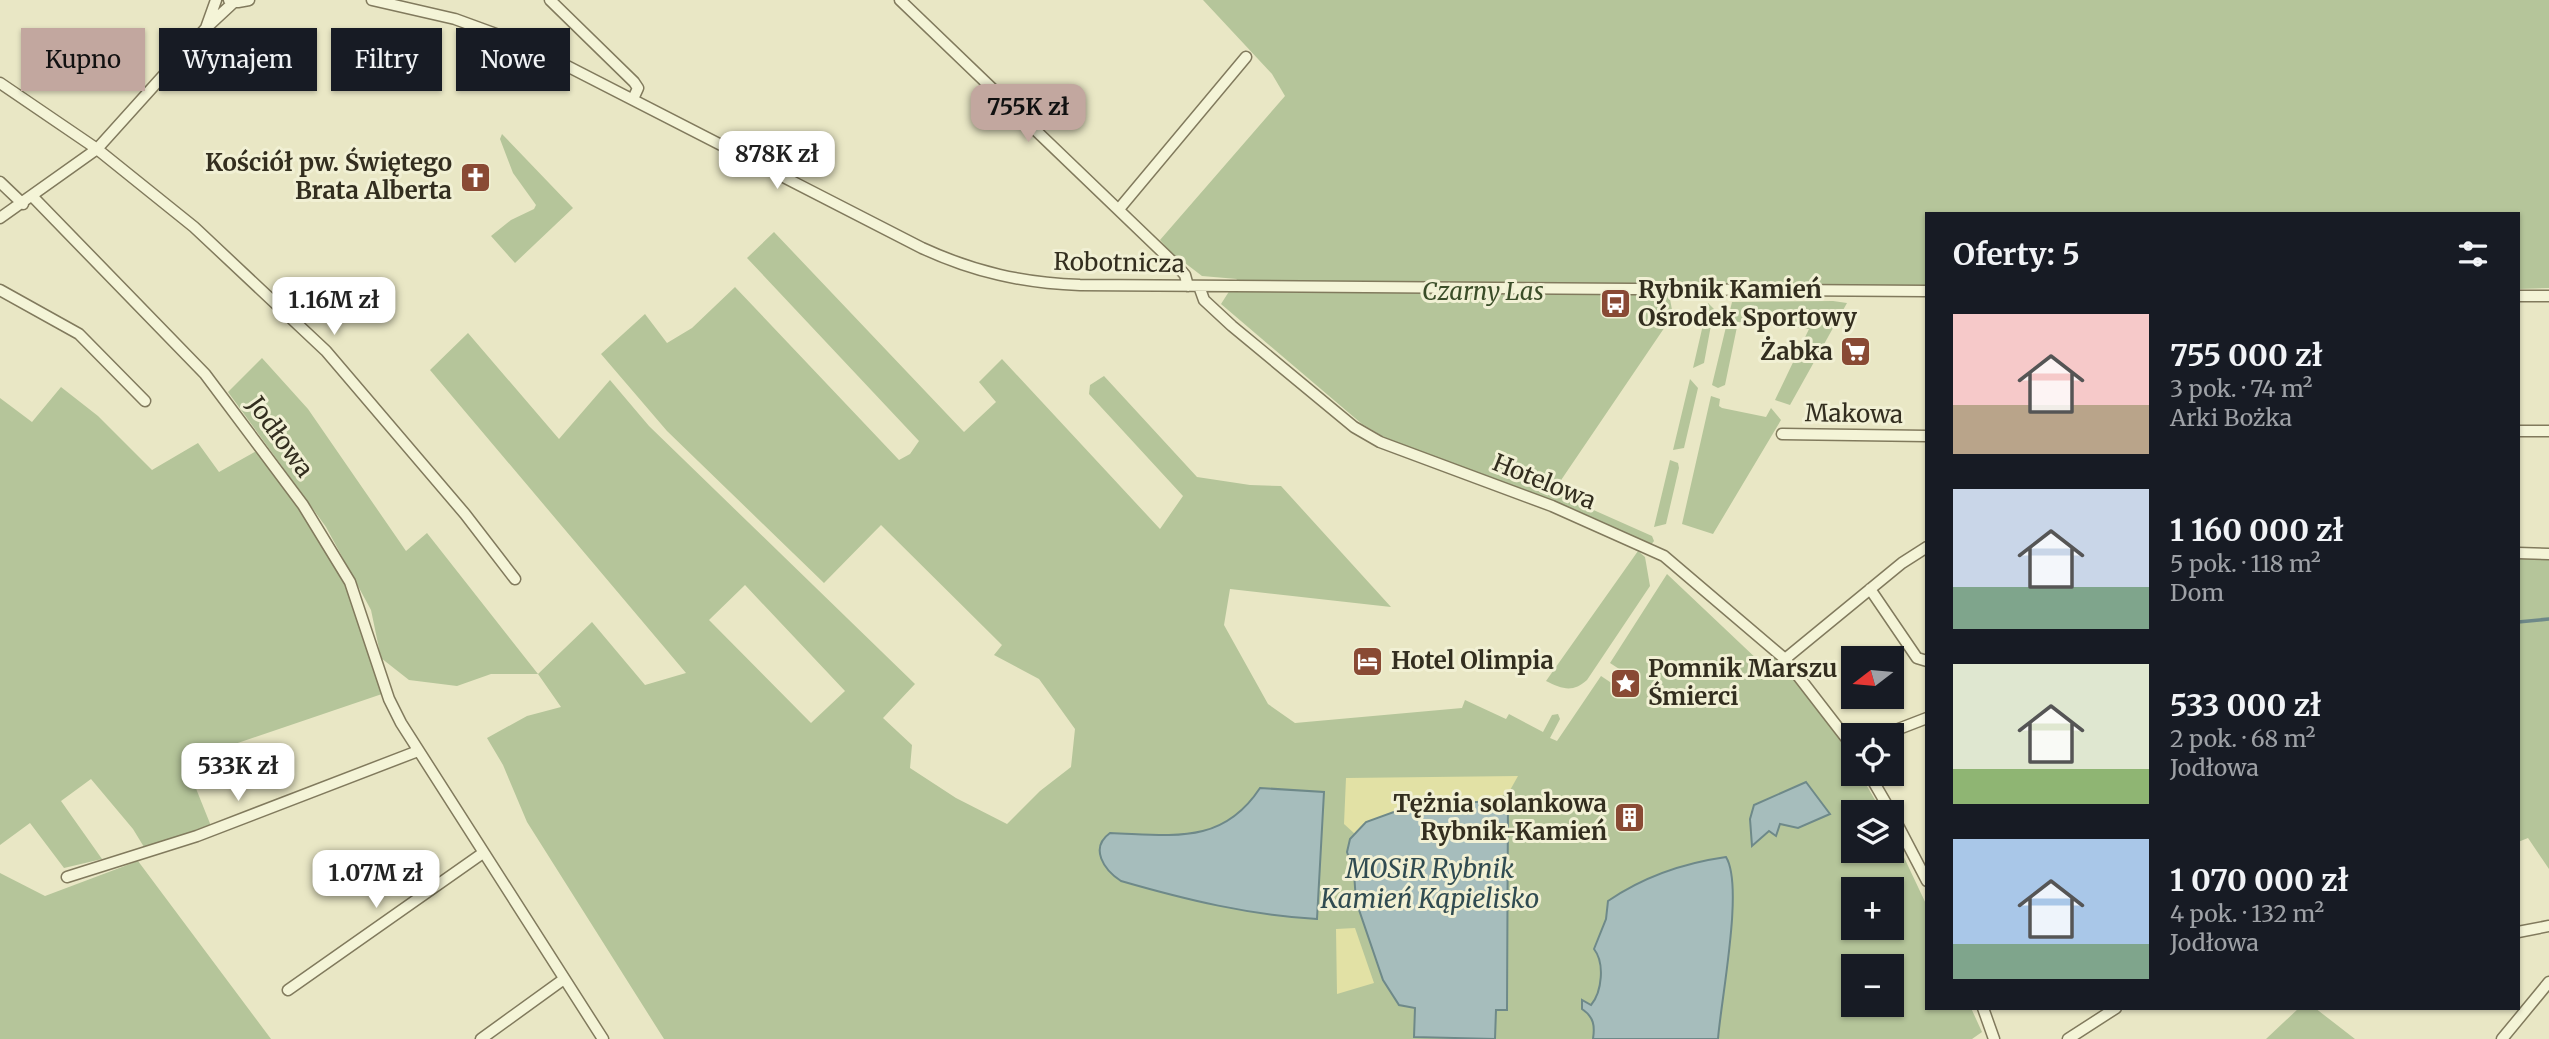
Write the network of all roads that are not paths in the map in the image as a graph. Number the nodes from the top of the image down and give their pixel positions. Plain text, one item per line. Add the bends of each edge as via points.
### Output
1 (216, 0) edge
2 (249, 0) edge
3 (372, 0) edge
4 (550, 0) edge
5 (900, 0) edge
6 (232, 1) edge
7 (206, 28) joint
8 (1246, 57) dead end
9 (159, 80) edge
10 (0, 83) edge
11 (633, 99) junction
12 (97, 149) junction
13 (0, 182) edge
14 (28, 201) junction
15 (1119, 209) junction
16 (0, 218) edge
17 (1194, 286) junction
18 (0, 290) edge
19 (1925, 291) edge
20 (2520, 296) edge
21 (2549, 296) edge
22 (145, 401) dead end
23 (2520, 431) edge
24 (2549, 431) edge
25 (1782, 434) dead end
26 (1925, 436) edge
27 (1925, 548) edge
28 (2520, 553) edge
29 (2549, 554) edge
30 (515, 579) dead end
31 (1870, 589) junction
32 (1785, 659) junction
33 (1925, 660) edge
34 (1925, 719) edge
35 (1904, 727) edge
36 (1841, 731) edge
37 (418, 751) junction
38 (1904, 838) edge
39 (483, 853) junction
40 (67, 877) dead end
41 (1925, 877) edge
42 (2549, 926) edge
43 (2520, 932) edge
44 (564, 979) junction
45 (2549, 982) edge
46 (288, 990) dead end
47 (1984, 1010) edge
48 (2113, 1010) edge
49 (1991, 1026) junction
50 (481, 1039) edge
51 (603, 1039) edge
52 (1994, 1039) edge
53 (2002, 1039) edge
54 (2068, 1039) edge
55 (2502, 1039) edge

1 - 7 street
2 - 6 street
3 - 11 street, Robotnicza via 488,30
4 - 11 street via 635,83 638,89
5 - 15 street, Hotelowa
6 - 7 street
8 - 15 street
9 - 12 street
10 - 12 street
11 - 17 street, Robotnicza via 901,237 973,269 1044,284
12 - 14 street
12 - 30 street via 194,227 326,351
13 - 14 street, Jodłowa
14 - 16 street
14 - 37 street, Jodłowa via 205,374 303,505 350,582 389,699
15 - 17 street, Hotelowa
17 - 19 street, Robotnicza
17 - 32 street, Hotelowa via 1232,326 1354,427 1380,442 1552,506 1664,556
18 - 22 street via 79,334
20 - 21 street
23 - 24 street
25 - 26 street, Makowa
27 - 31 street
28 - 29 street
31 - 32 street
31 - 33 street via 1917,658
32 - 36 street, Hotelowa
34 - 35 street
37 - 39 street, Jodłowa
37 - 40 street via 197,836
38 - 41 street
39 - 44 street, Jodłowa
39 - 46 street
42 - 43 street
44 - 50 street
44 - 51 street, Jodłowa
45 - 55 street
47 - 49 street
48 - 54 street
49 - 52 street
49 - 53 street

